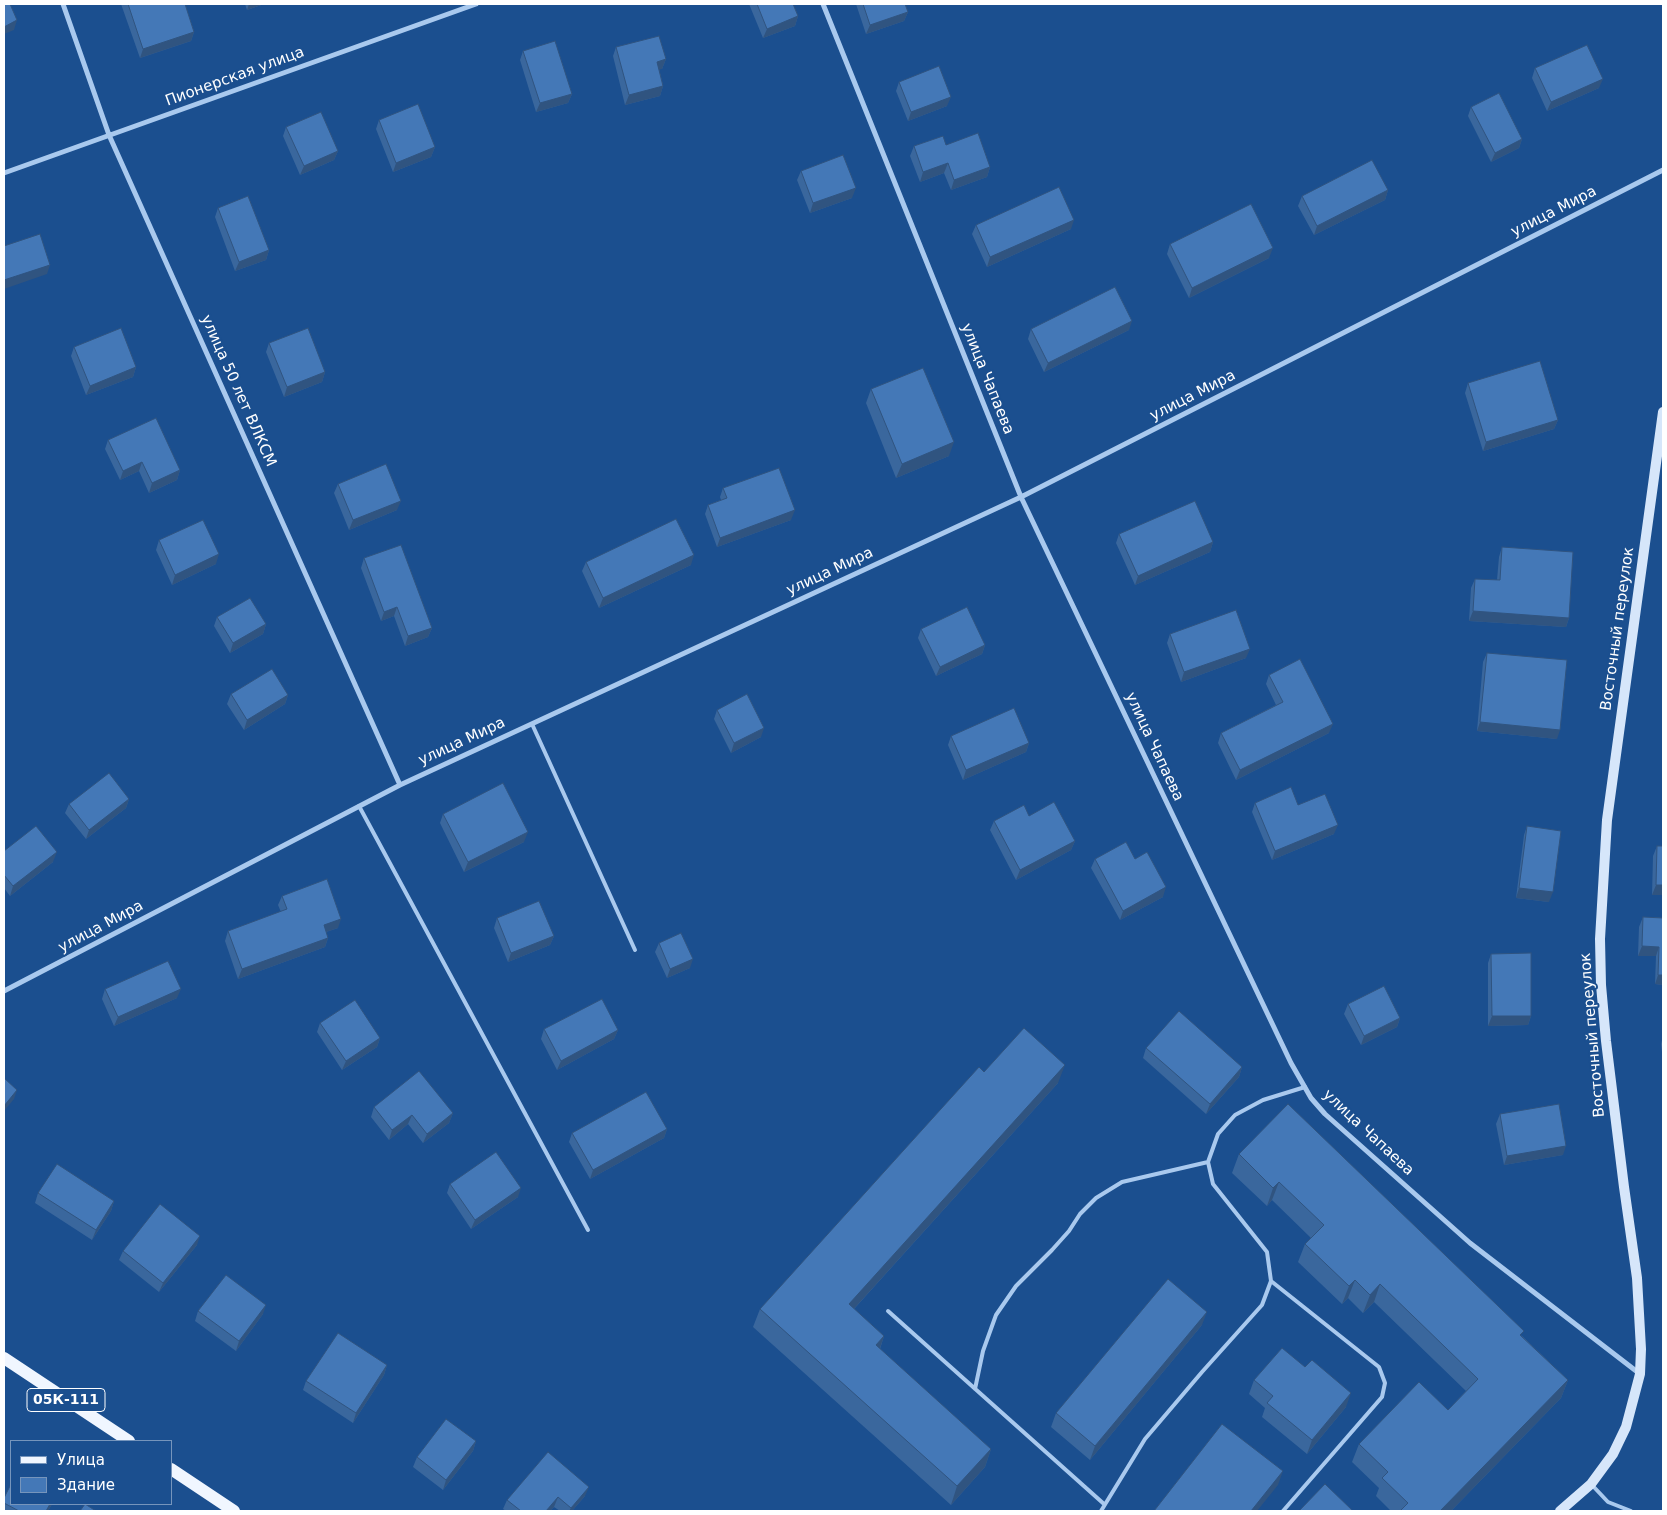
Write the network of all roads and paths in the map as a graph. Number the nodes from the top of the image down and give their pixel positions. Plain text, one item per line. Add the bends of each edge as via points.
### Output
1 (63, 4) edge
2 (476, 4) edge
3 (823, 4) edge
4 (109, 135) junction
5 (1663, 170) edge
6 (4, 173) edge
7 (1663, 412) edge
8 (1021, 497) junction
9 (532, 724) junction
10 (400, 785) junction
11 (359, 806) junction
12 (635, 950) dead end
13 (4, 991) edge
14 (1305, 1087) junction
15 (1208, 1162) junction
16 (588, 1230) dead end
17 (1271, 1281) junction
18 (888, 1311) dead end
19 (4, 1358) edge
20 (1640, 1374) junction
21 (975, 1389) junction
22 (127, 1440) edge
23 (172, 1470) edge
24 (1592, 1484) junction
25 (1104, 1504) junction
26 (234, 1511) edge
27 (1101, 1511) edge
28 (1283, 1511) edge
29 (1560, 1511) edge
30 (1630, 1511) edge

1 - 4 street, улица 50 лет ВЛКСМ
2 - 4 street, Пионерская улица
3 - 8 street, улица Чапаева
4 - 6 street, Пионерская улица
4 - 10 street, улица 50 лет ВЛКСМ
5 - 8 street, улица Мира
7 - 20 street, Восточный переулок via 1607,820 1600,940 1606,1041 1637,1278 1642,1349
8 - 9 street, улица Мира
8 - 14 street, улица Чапаева via 1291,1064
9 - 10 street, улица Мира
9 - 12 lane
10 - 11 street, улица Мира
11 - 13 street, улица Мира
11 - 16 lane
14 - 15 lane via 1264,1100 1236,1115 1218,1134
14 - 20 street, улица Чапаева via 1325,1114 1470,1243
15 - 17 lane via 1213,1184 1267,1252
15 - 21 lane via 1122,1182 1096,1198 1016,1286 996,1315 982,1351
17 - 25 lane via 1262,1305 1145,1439
17 - 28 lane via 1379,1367 1385,1383 1382,1397
18 - 21 lane
19 - 22 main road, 05К-111
20 - 24 street, Восточный переулок via 1626,1428
21 - 25 lane
23 - 26 main road
24 - 29 street, Восточный переулок
24 - 30 lane via 1608,1502
25 - 27 lane

